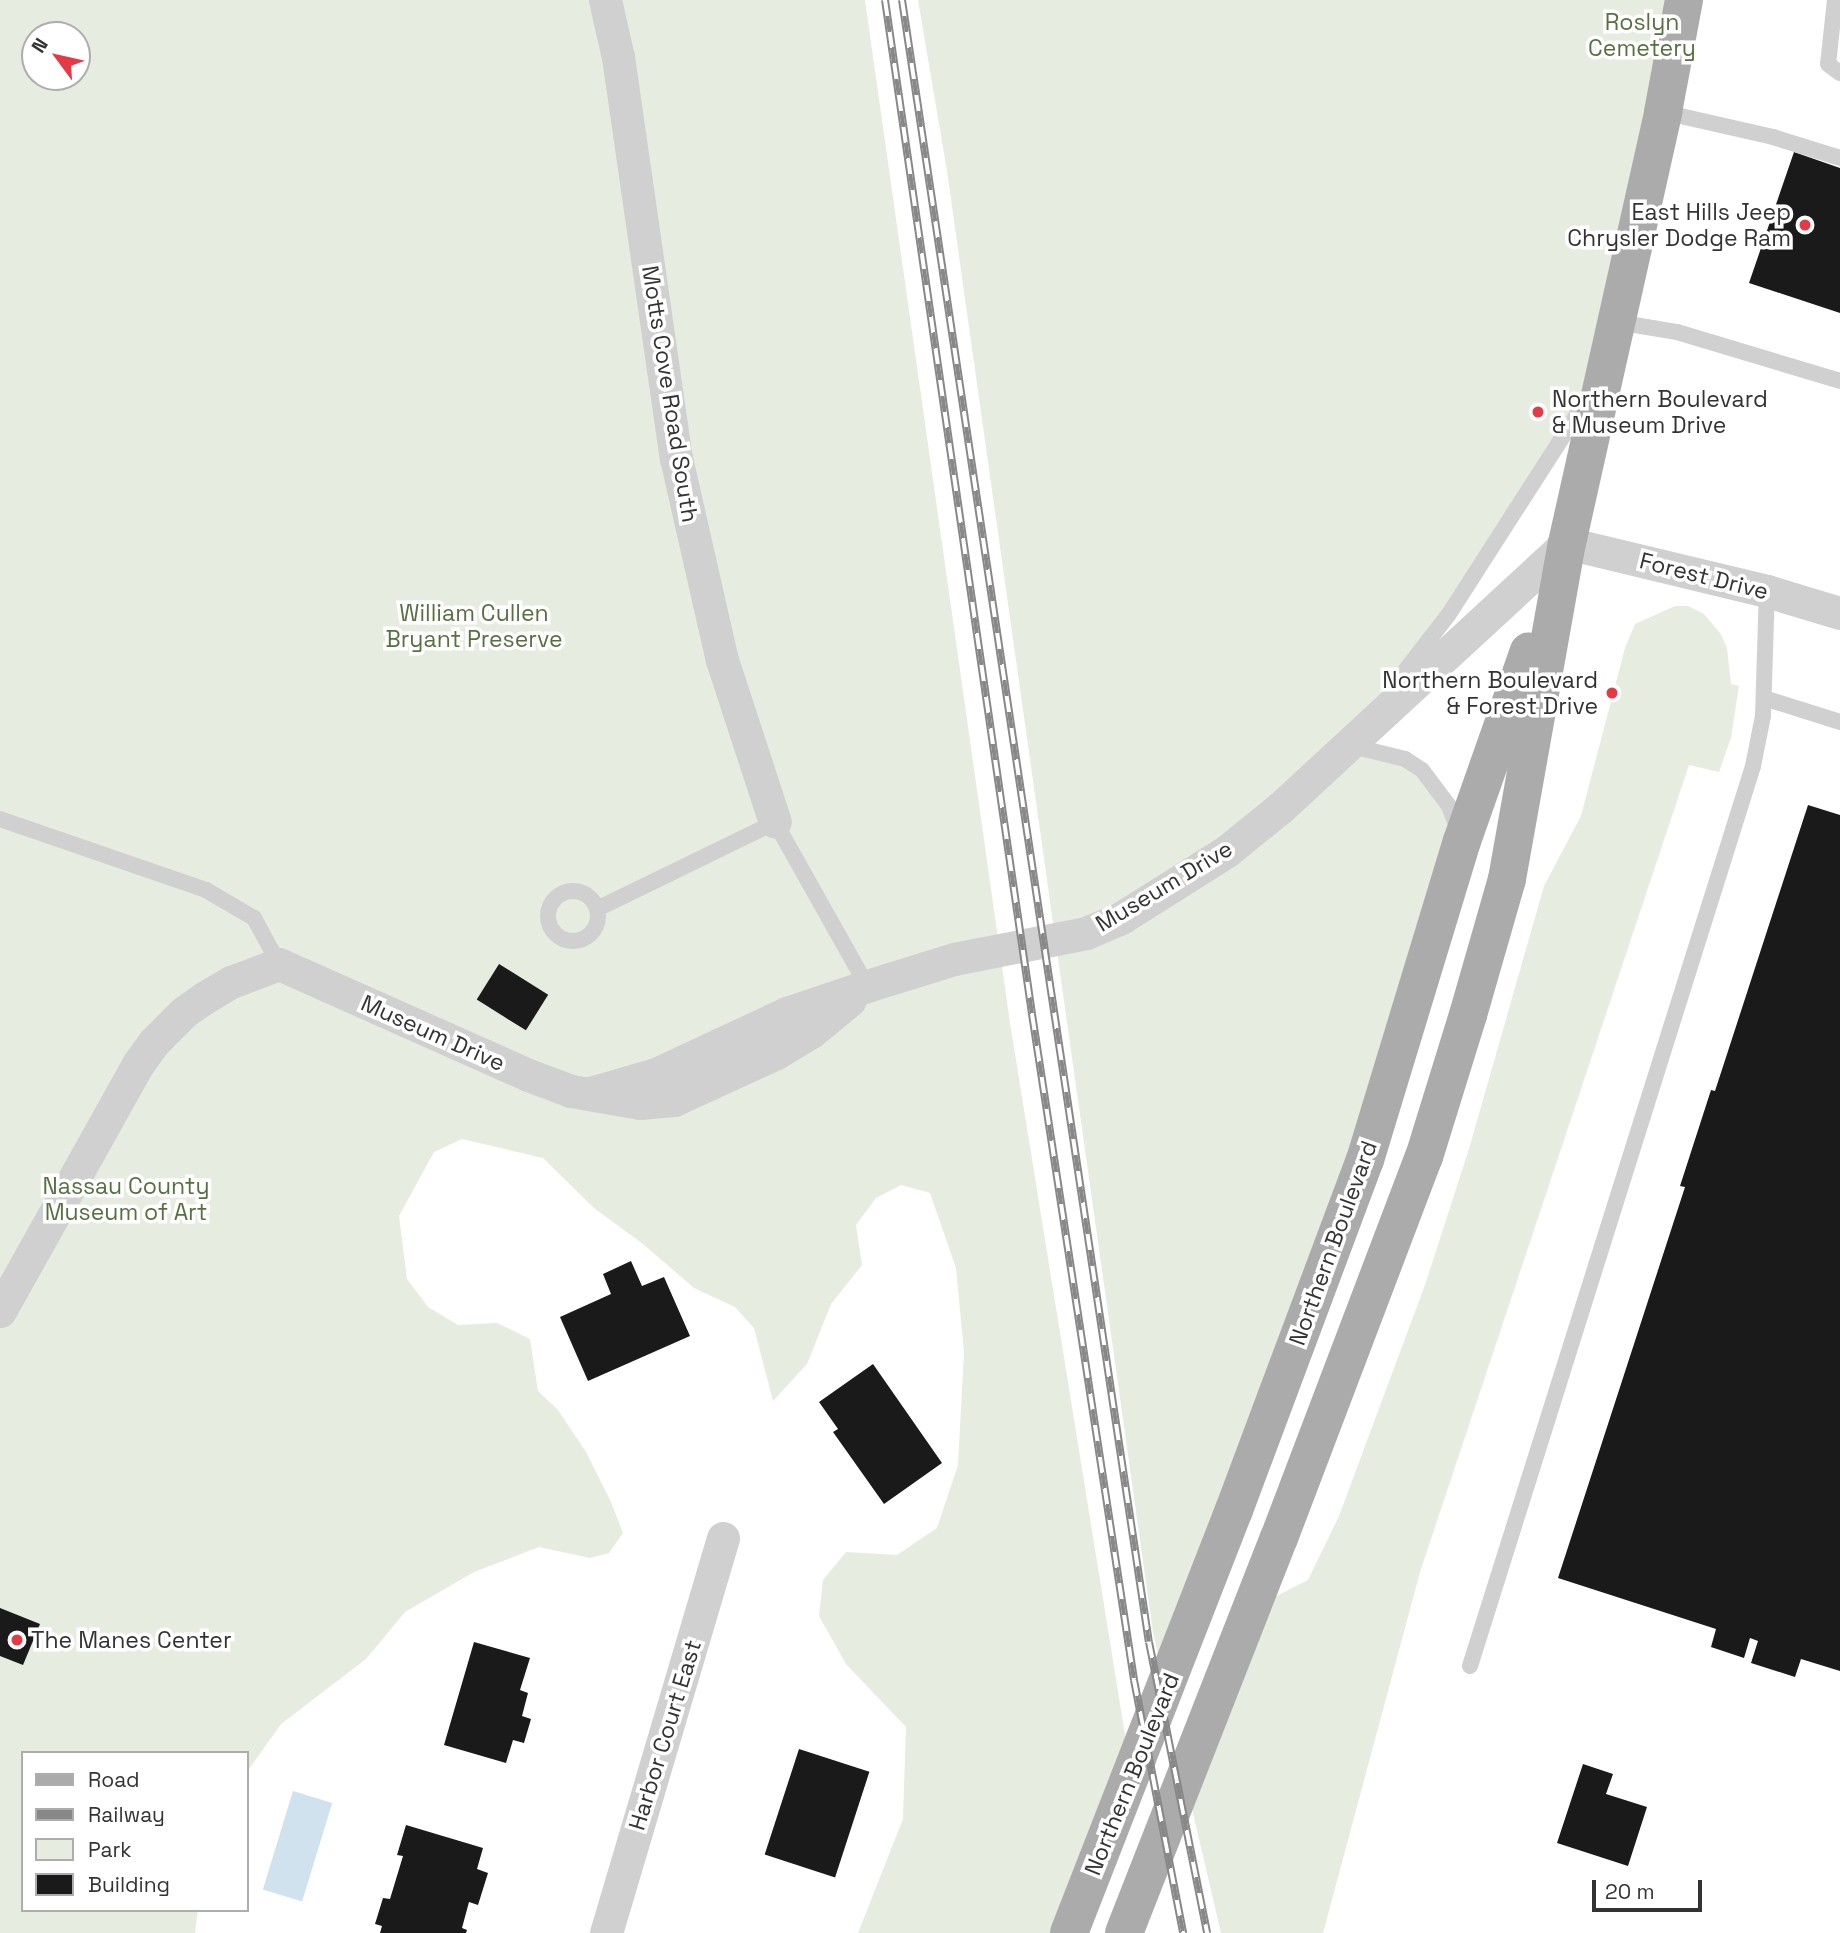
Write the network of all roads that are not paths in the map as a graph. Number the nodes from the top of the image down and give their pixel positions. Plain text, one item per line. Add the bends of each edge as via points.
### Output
1 (605, 0) edge
2 (1684, 0) edge
3 (1835, 0) edge
4 (1840, 73) edge
5 (1663, 112) junction
6 (1840, 158) edge
7 (1617, 322) junction
8 (1606, 369) junction
9 (1840, 380) edge
10 (1567, 543) junction
11 (1767, 590) junction
12 (1840, 613) edge
13 (1764, 698) junction
14 (1840, 722) edge
15 (1347, 745) junction
16 (0, 819) edge
17 (775, 822) junction
18 (1462, 841) junction
19 (597, 909) dead end
20 (279, 964) junction
21 (867, 986) junction
22 (0, 1311) edge
23 (723, 1538) dead end
24 (1470, 1666) dead end
25 (606, 1933) edge
26 (1069, 1933) edge
27 (1124, 1933) edge

1 - 17 street, Motts Cove Road South via 618,57 676,458 722,660
2 - 5 main road, Northern Boulevard
3 - 4 lane via 1828,64
5 - 6 lane
5 - 7 main road, Northern Boulevard
7 - 8 main road, Northern Boulevard
7 - 9 lane via 1677,332
8 - 10 main road, Northern Boulevard
8 - 15 lane via 1449,614
10 - 11 street, Forest Drive
10 - 15 street, Museum Drive
10 - 18 main road, Northern Boulevard
10 - 27 main road, Northern Boulevard via 1507,879 1424,1157
11 - 12 street, Forest Drive
11 - 13 lane
13 - 14 lane
13 - 24 lane via 1753,766
15 - 18 lane via 1405,759 1422,770 1449,806
15 - 21 street, Museum Drive via 1227,851 1104,927 954,959
16 - 20 lane via 206,890 254,918
17 - 19 lane
17 - 21 lane
18 - 26 main road, Northern Boulevard via 1365,1160
20 - 21 street, Museum Drive via 528,1075 590,1093 656,1074 787,1013
20 - 22 street via 204,998 153,1042
23 - 25 street, Harbor Court East

